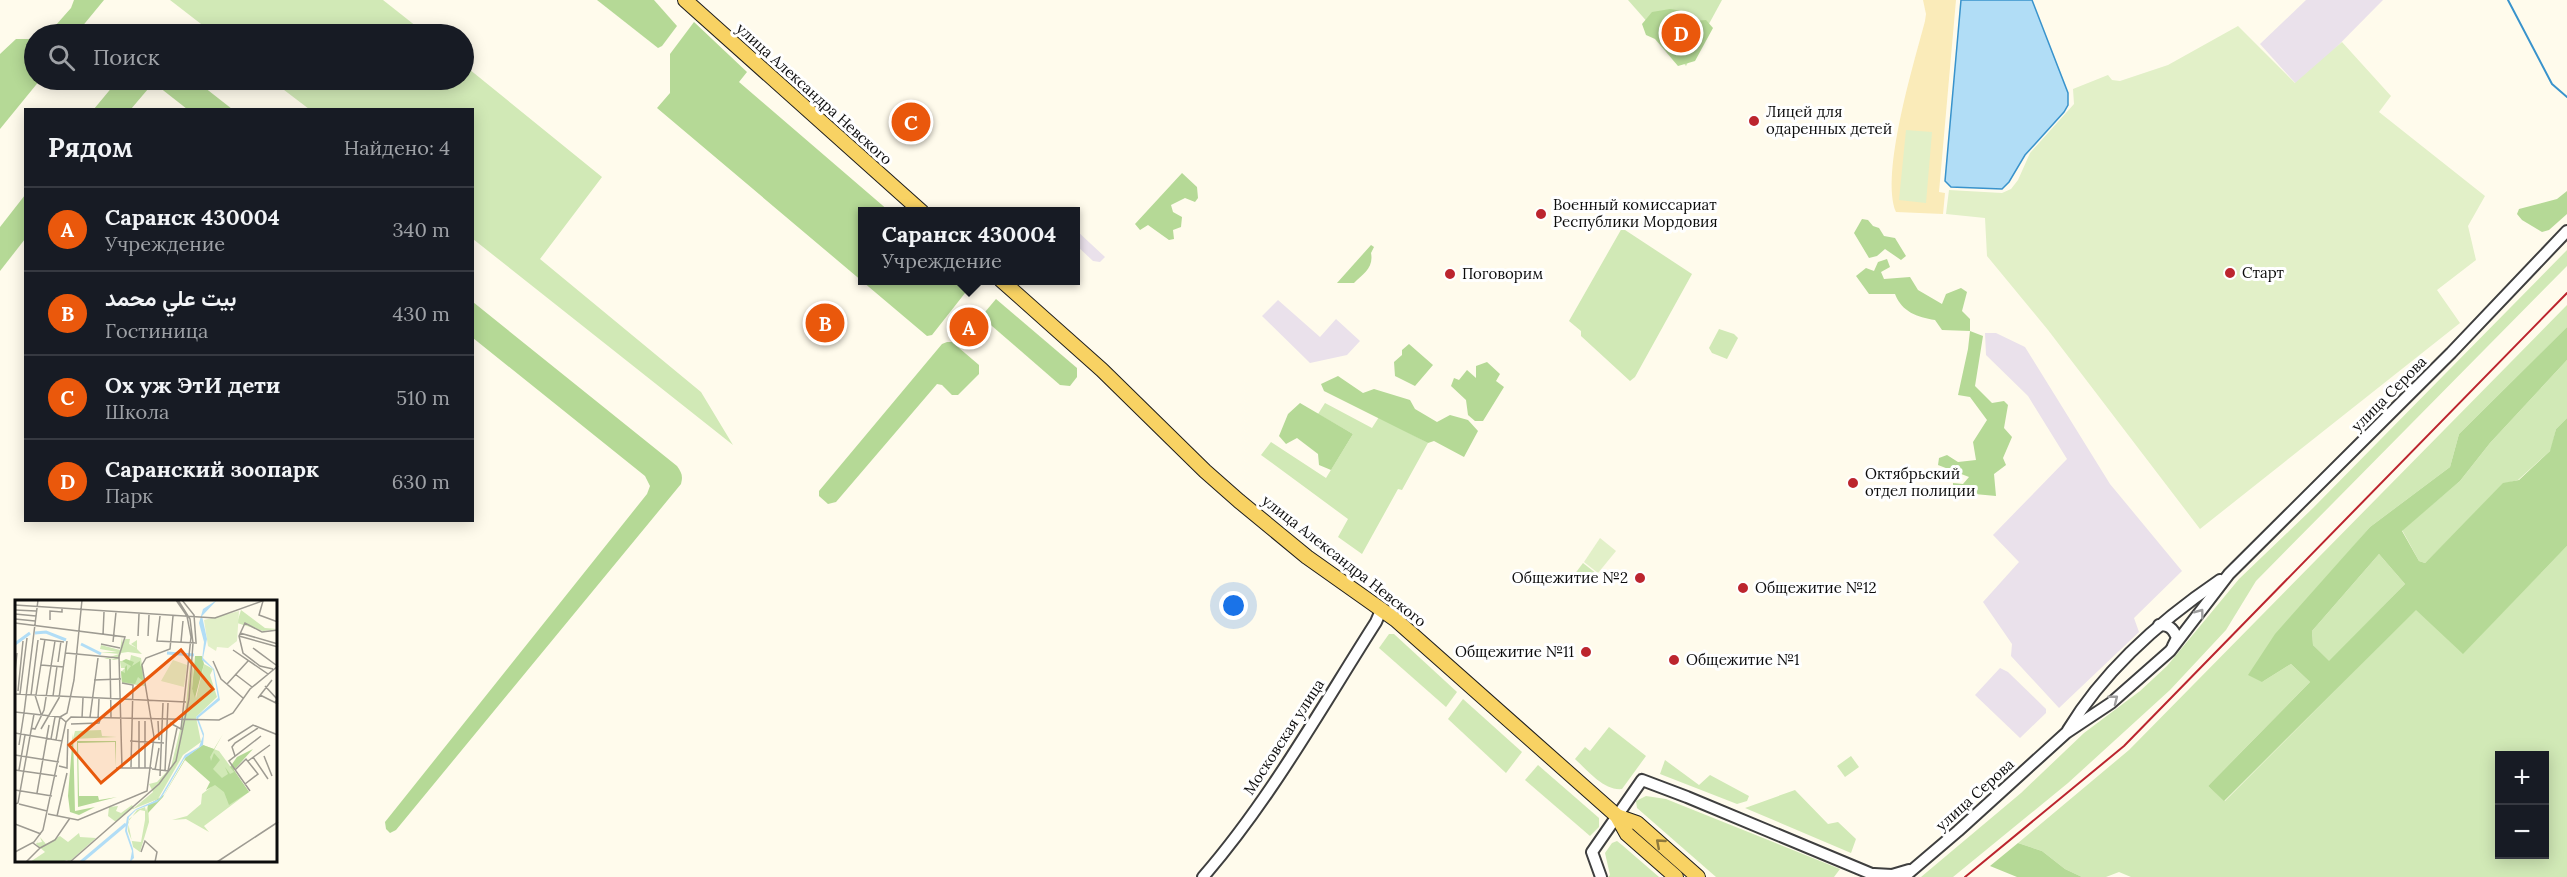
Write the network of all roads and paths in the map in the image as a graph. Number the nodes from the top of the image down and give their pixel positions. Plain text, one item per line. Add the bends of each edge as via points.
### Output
1 (685, 0) edge
2 (916, 207) edge
3 (2567, 231) edge
4 (1007, 285) edge
5 (2229, 574) junction
6 (1382, 608) junction
7 (2159, 624) junction
8 (2170, 651) junction
9 (2066, 733) junction
10 (1617, 816) junction
11 (1915, 868) junction
12 (1871, 876) edge
13 (1203, 877) edge
14 (1601, 877) edge
15 (1676, 877) edge
16 (1698, 877) edge
17 (1904, 877) edge

1 - 2 main road, улица Александра Невского
3 - 5 street, улица Серова via 2451,353
4 - 6 main road, улица Александра Невского via 1239,501 1307,556
5 - 7 street, улица Серова
8 -> 5 street, улица Серова
6 - 10 main road, улица Александра Невского
6 - 13 street, Московская улица via 1270,787
7 - 8 street via 2167,625 2177,638
7 - 9 street, улица Серова via 2106,679
9 -> 8 street, улица Серова via 2111,702
9 - 11 street, улица Серова
10 - 12 street via 1642,780
10 - 14 street via 1592,852
10 - 15 main road via 1627,834
16 -> 10 main road via 1637,823
11 - 12 street
11 - 17 street, улица Серова

